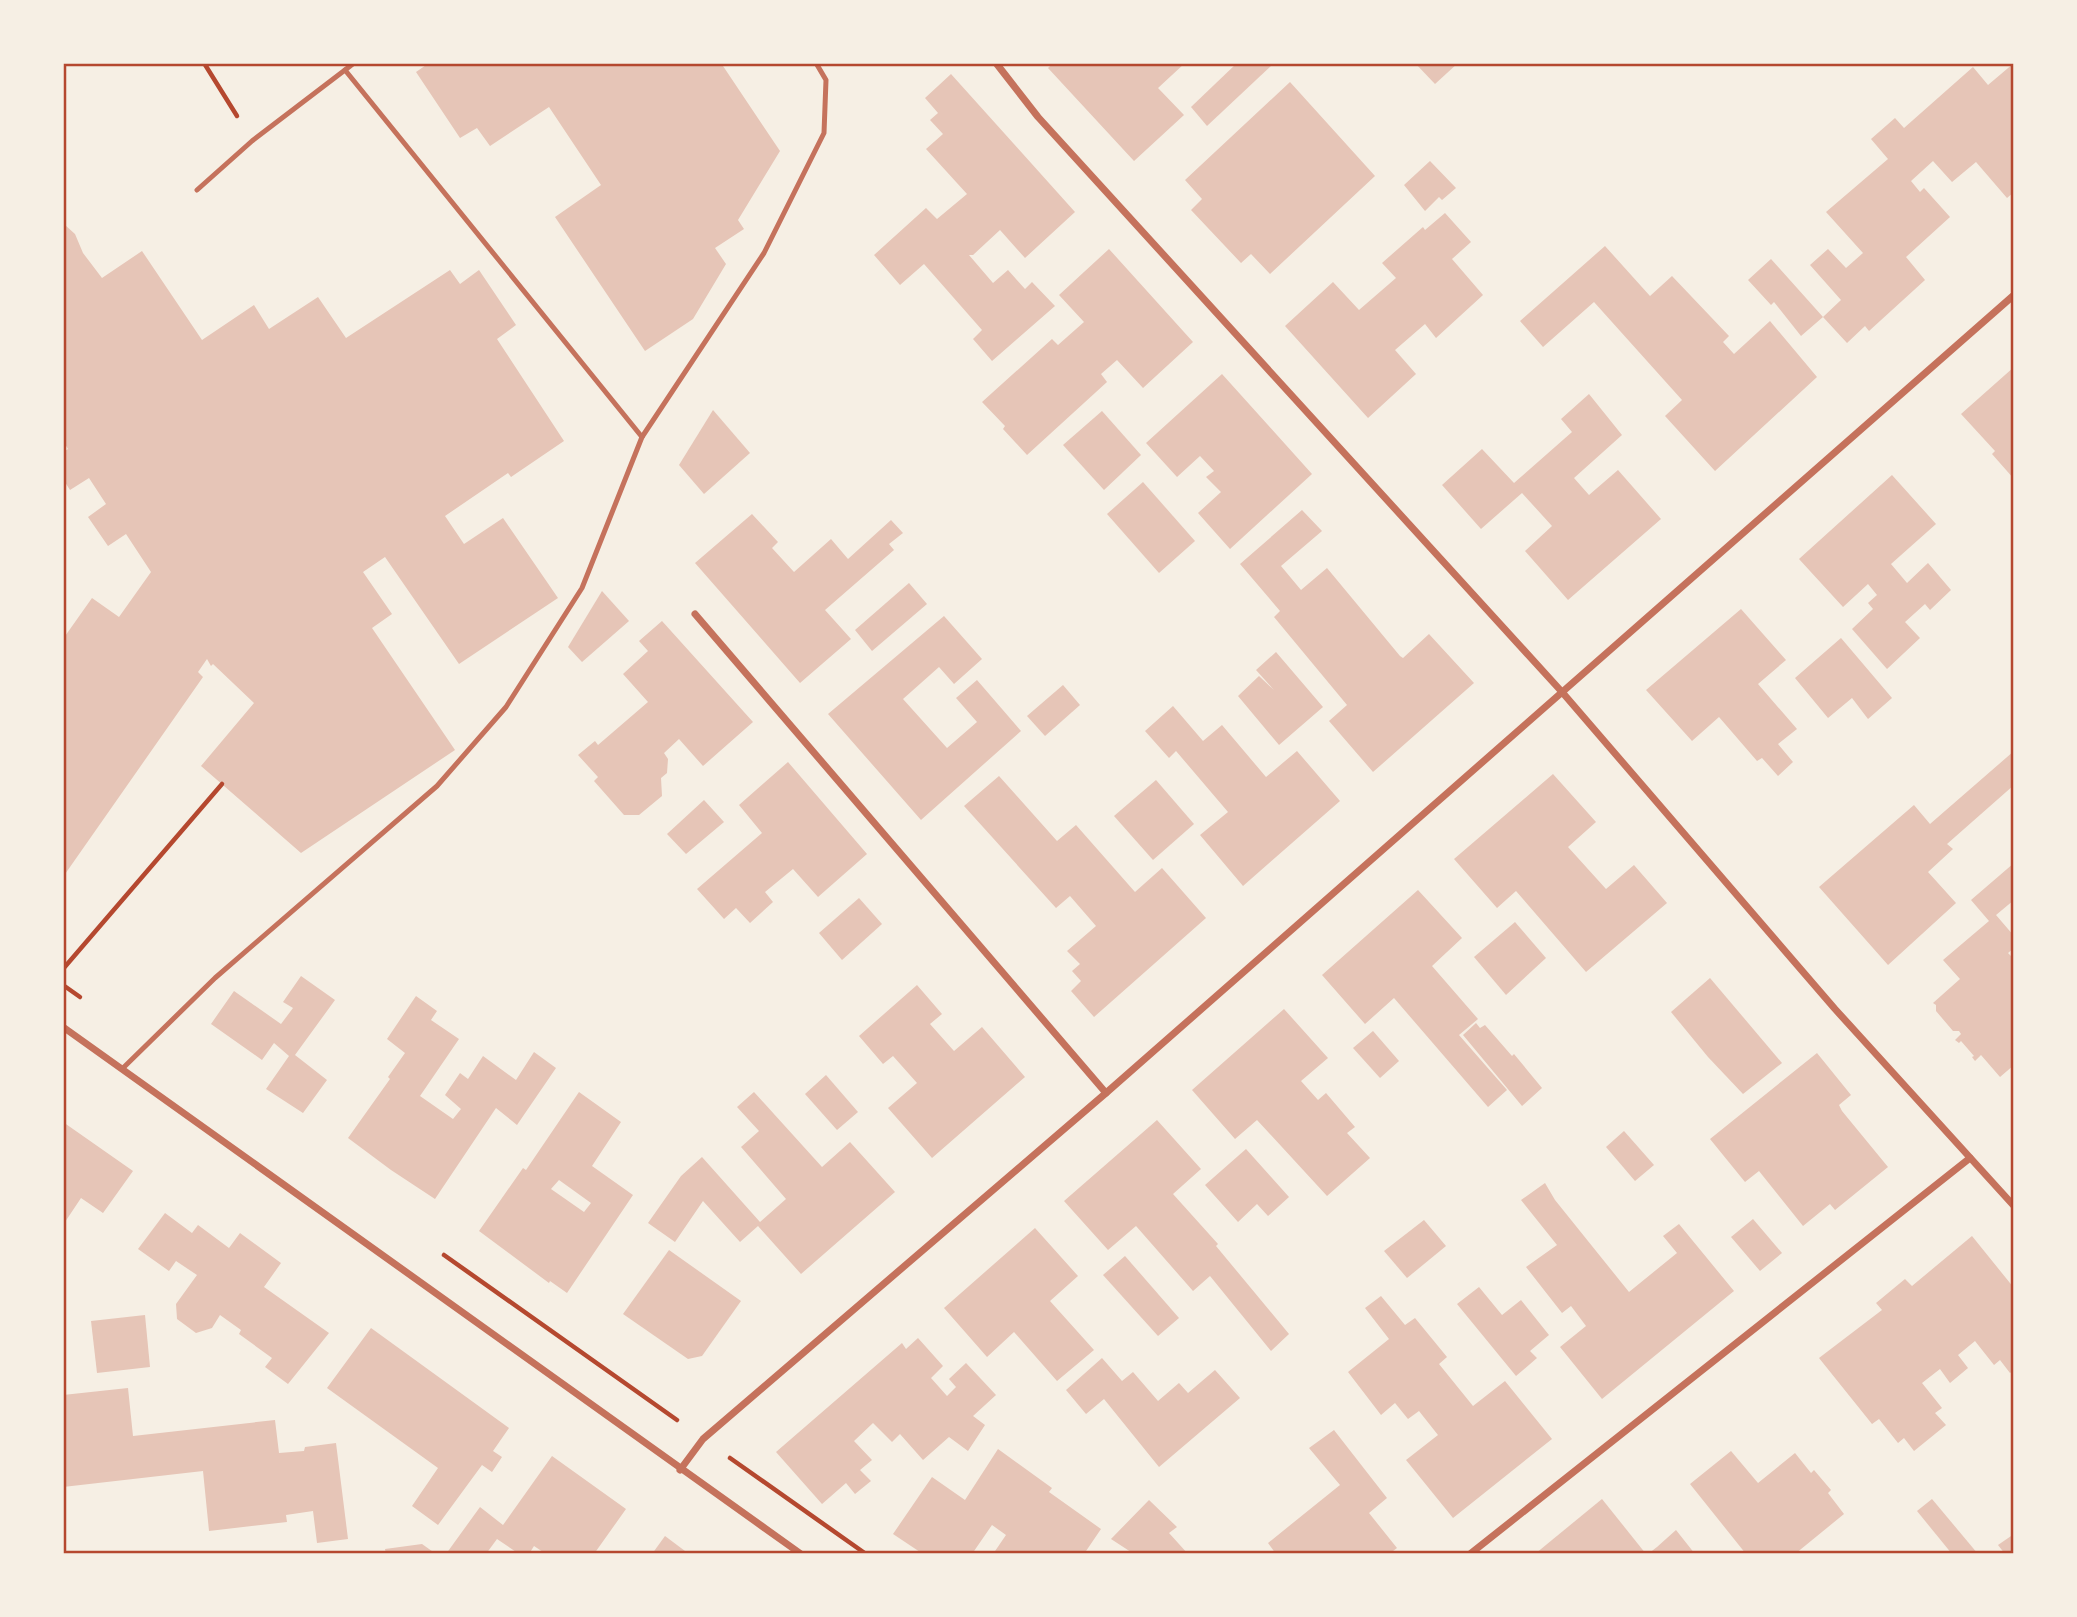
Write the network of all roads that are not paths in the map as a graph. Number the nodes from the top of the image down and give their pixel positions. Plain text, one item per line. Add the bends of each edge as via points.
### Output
1 (354, 63) edge
2 (816, 63) edge
3 (996, 63) edge
4 (345, 70) junction
5 (197, 190) dead end
6 (2014, 295) edge
7 (642, 437) junction
8 (695, 614) dead end
9 (1562, 692) junction
10 (63, 1027) edge
11 (122, 1069) junction
12 (1106, 1093) junction
13 (1970, 1158) junction
14 (2014, 1206) edge
15 (680, 1470) junction
16 (801, 1554) edge
17 (1470, 1554) edge

1 - 4 lane
2 - 7 lane via 826,80 824,133 764,253
3 - 9 street via 1038,117
4 - 5 lane
4 - 7 lane
6 - 9 street
7 - 11 lane via 582,588 506,708 438,786 215,978
8 - 12 street
9 - 12 street
9 - 13 street
10 - 11 street
11 - 15 street
12 - 15 street via 703,1439
13 - 14 street
13 - 17 street
15 - 16 street

